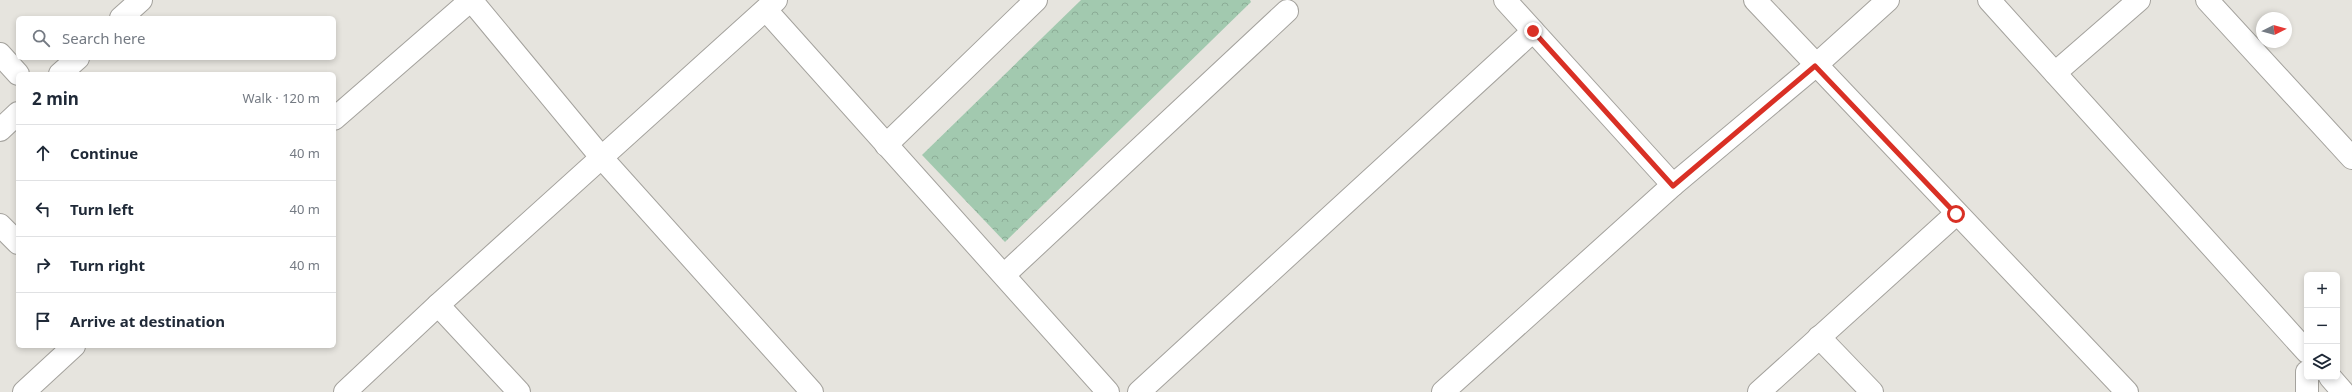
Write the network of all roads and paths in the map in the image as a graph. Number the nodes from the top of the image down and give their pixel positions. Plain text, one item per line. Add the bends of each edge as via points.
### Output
1 (141, 0) edge
2 (471, 0) edge
3 (1036, 0) edge
4 (1505, 0) edge
5 (1755, 0) edge
6 (1888, 0) edge
7 (1989, 0) edge
8 (2139, 0) edge
9 (2207, 0) edge
10 (1288, 4) edge
11 (771, 5) edge
12 (123, 16) edge
13 (1533, 31) junction
14 (0, 54) edge
15 (76, 60) edge
16 (1815, 66) junction
17 (16, 72) edge
18 (62, 72) edge
19 (2055, 73) junction
20 (16, 115) edge
21 (336, 117) edge
22 (0, 130) edge
23 (886, 145) junction
24 (601, 157) junction
25 (2352, 158) edge
26 (1673, 186) junction
27 (1956, 214) junction
28 (0, 225) edge
29 (16, 242) edge
30 (1004, 275) junction
31 (438, 305) junction
32 (1819, 337) junction
33 (72, 348) edge
34 (2304, 349) edge
35 (2307, 380) edge
36 (2333, 380) edge
37 (24, 392) edge
38 (345, 392) edge
39 (519, 392) edge
40 (812, 392) edge
41 (1108, 392) edge
42 (1139, 392) edge
43 (1443, 392) edge
44 (1759, 392) edge
45 (1872, 392) edge
46 (2127, 392) edge
47 (2306, 392) edge
48 (2343, 392) edge

1 - 12 street
2 - 21 street
2 - 24 street
3 - 23 street
4 - 13 street
5 - 16 street
6 - 16 street
7 - 19 street
8 - 19 street
9 - 25 street
10 - 30 street
11 - 23 street
11 - 24 street
13 - 26 street
13 - 42 street
14 - 17 street
15 - 18 street
16 - 26 street
16 - 27 street
19 - 34 street
20 - 22 street
23 - 30 street
24 - 31 street
24 - 40 street
26 - 43 street
27 - 32 street
27 - 46 street
28 - 29 street
30 - 41 street
31 - 38 street
31 - 39 street
32 - 44 street
32 - 45 street
33 - 37 street
35 - 47 street
36 - 48 street

